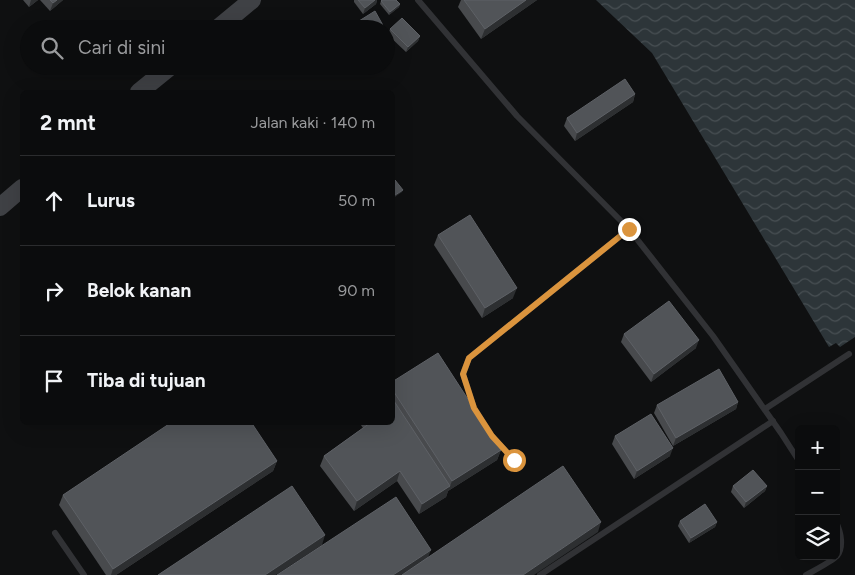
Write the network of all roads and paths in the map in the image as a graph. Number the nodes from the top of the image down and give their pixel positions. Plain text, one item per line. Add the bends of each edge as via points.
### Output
1 (252, 0) edge
2 (418, 0) edge
3 (228, 20) edge
4 (160, 75) edge
5 (141, 90) edge
6 (20, 190) edge
7 (0, 207) edge
8 (629, 229) junction
9 (849, 354) dead end
10 (765, 409) junction
11 (773, 421) junction
12 (795, 455) edge
13 (514, 460) dead end
14 (55, 533) dead end
15 (832, 560) edge
16 (84, 575) edge
17 (540, 575) edge
18 (806, 575) edge

1 - 3 main road
2 - 8 lane via 517,116
4 - 5 main road
6 - 7 main road
8 - 10 lane via 713,336
8 - 13 lane via 469,358 463,374 474,408 492,436
9 - 10 lane
10 - 11 lane
11 - 12 lane
11 - 17 lane
14 - 16 lane
15 - 18 lane

